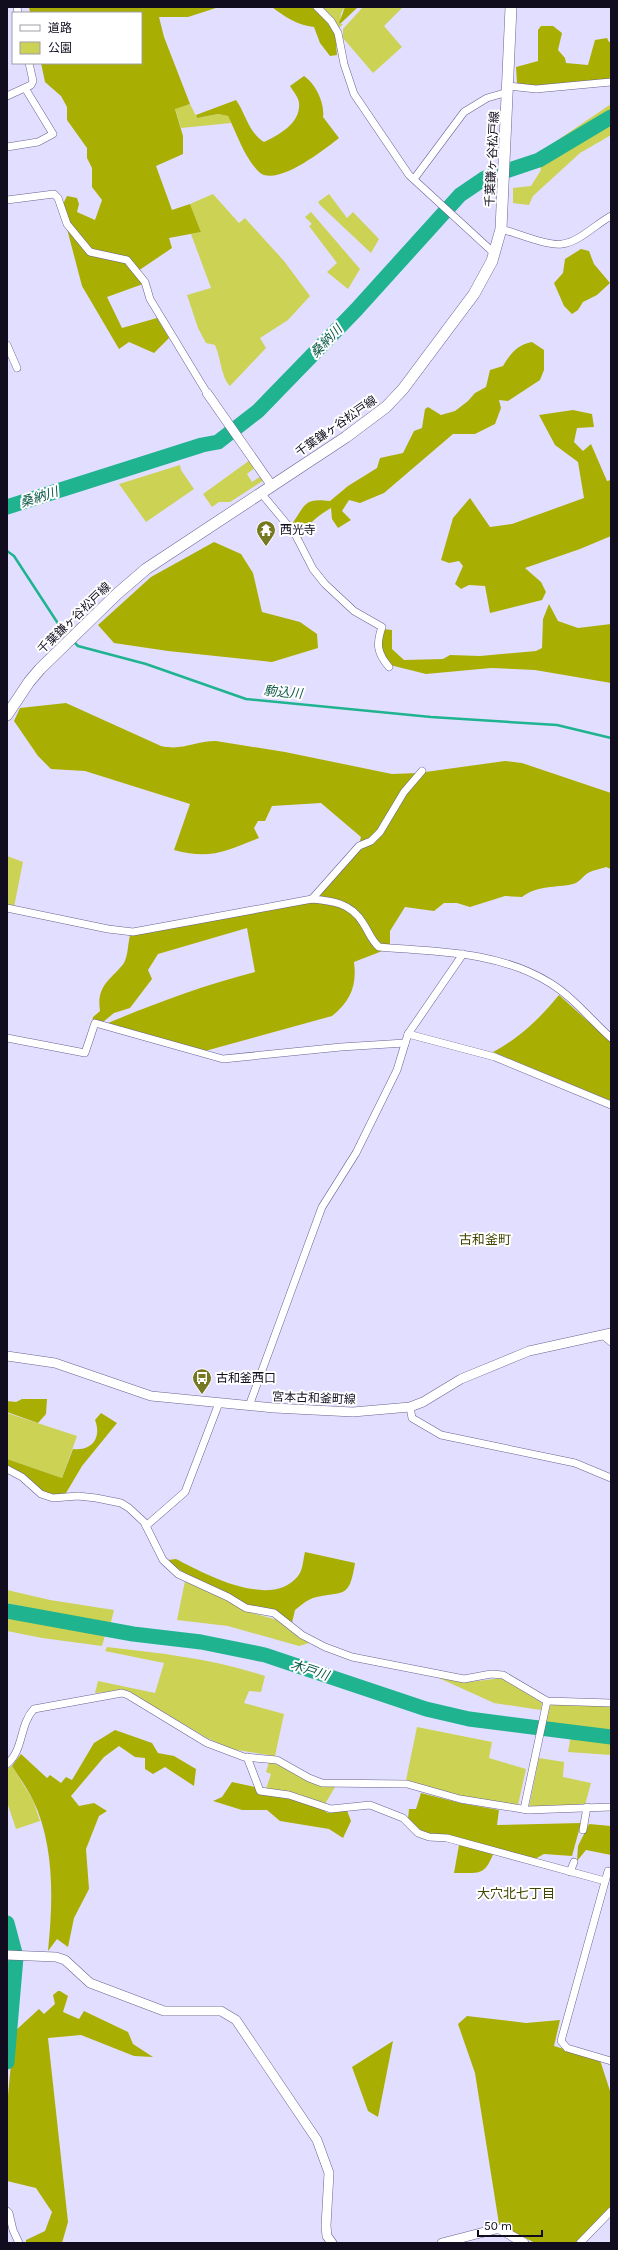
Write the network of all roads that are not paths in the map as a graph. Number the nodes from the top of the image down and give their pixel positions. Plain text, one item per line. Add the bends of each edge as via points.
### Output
1 (317, 7) edge
2 (511, 7) edge
3 (29, 64) edge
4 (611, 82) edge
5 (25, 88) junction
6 (508, 89) junction
7 (7, 96) edge
8 (7, 147) edge
9 (414, 179) junction
10 (7, 200) edge
11 (611, 216) edge
12 (501, 229) junction
13 (495, 254) junction
14 (7, 345) edge
15 (17, 368) dead end
16 (207, 393) joint
17 (272, 486) junction
18 (261, 493) junction
19 (389, 667) dead end
20 (7, 715) edge
21 (422, 771) dead end
22 (312, 899) junction
23 (7, 908) edge
24 (463, 954) junction
25 (408, 1034) junction
26 (7, 1038) edge
27 (611, 1038) edge
28 (405, 1043) junction
29 (611, 1105) edge
30 (607, 1334) edge
31 (611, 1342) edge
32 (7, 1356) edge
33 (219, 1403) junction
34 (249, 1406) junction
35 (410, 1407) junction
36 (7, 1469) edge
37 (611, 1478) edge
38 (146, 1526) junction
39 (547, 1701) junction
40 (611, 1703) edge
41 (247, 1757) junction
42 (7, 1764) edge
43 (611, 1807) edge
44 (587, 1808) junction
45 (524, 1809) junction
46 (583, 1830) dead end
47 (574, 1862) dead end
48 (570, 1872) junction
49 (611, 1872) edge
50 (605, 1881) junction
51 (7, 1955) edge
52 (611, 2061) edge
53 (7, 2211) edge
54 (611, 2211) edge
55 (19, 2243) edge
56 (331, 2243) edge
57 (442, 2243) edge
58 (524, 2243) edge
59 (580, 2243) edge

1 - 9 street via 338,33 344,64 354,94
2 - 6 main road, 千葉鎌ヶ谷松戸線
3 - 5 street via 33,80 31,85
4 - 6 street
5 - 7 street
5 - 8 street via 53,134 38,142
6 - 9 street via 464,112
6 - 12 main road, 千葉鎌ヶ谷松戸線
9 - 13 street
10 - 16 street via 54,194 68,224 90,252 128,260 145,282 150,299
11 - 12 street via 576,239 563,244
12 - 13 main road, 千葉鎌ヶ谷松戸線
13 - 17 main road, 千葉鎌ヶ谷松戸線 via 474,294 404,389 386,408 346,438
14 - 15 street
16 - 17 street
17 - 18 main road, 千葉鎌ヶ谷松戸線
18 - 19 street via 295,534 313,569 325,584 354,611 382,627 377,640 380,657
18 - 20 main road, 千葉鎌ヶ谷松戸線 via 146,569 117,594 28,682
21 - 22 street via 404,792 380,832 371,841 359,846
22 - 23 street via 133,932
22 - 24 street via 339,902 351,910 363,922 379,947
24 - 25 street
24 - 27 street via 500,961 538,976 568,997
25 - 28 street
25 - 29 street via 496,1057
26 - 28 street via 85,1053 95,1023 223,1059
28 - 34 street via 397,1070 356,1153 322,1207
30 - 31 street
30 - 35 street, 宮本古和釜町線 via 528,1351 461,1380
32 - 33 street, 宮本古和釜町線 via 55,1363 151,1396
33 - 34 street, 宮本古和釜町線
33 - 38 street via 186,1492
34 - 35 street, 宮本古和釜町線 via 353,1412
35 - 37 street via 412,1418 441,1435 575,1463
36 - 38 street via 22,1477 41,1494 53,1498 78,1496 121,1503
38 - 39 street via 163,1560 178,1574 228,1596 246,1608 274,1613 302,1635 325,1646 352,1657 464,1679 491,1674 502,1675
39 - 40 street
39 - 45 street
41 - 42 street via 207,1743 122,1693 34,1709 26,1717 13,1759
41 - 45 street via 277,1760 322,1783 407,1784 460,1799
41 - 48 street via 260,1791 289,1795 331,1809 370,1805 403,1818 418,1833 447,1838
43 - 44 street
44 - 45 street
44 - 46 street
47 - 48 street
48 - 50 street
49 - 50 street via 608,1871
50 - 52 street via 560,2041 567,2048
51 - 56 street via 56,1957 65,1960 90,1983 164,2011 221,2011 236,2020 317,2140 329,2173 326,2226
53 - 55 street via 10,2213 13,2230
54 - 59 street
57 - 58 street via 500,2229

